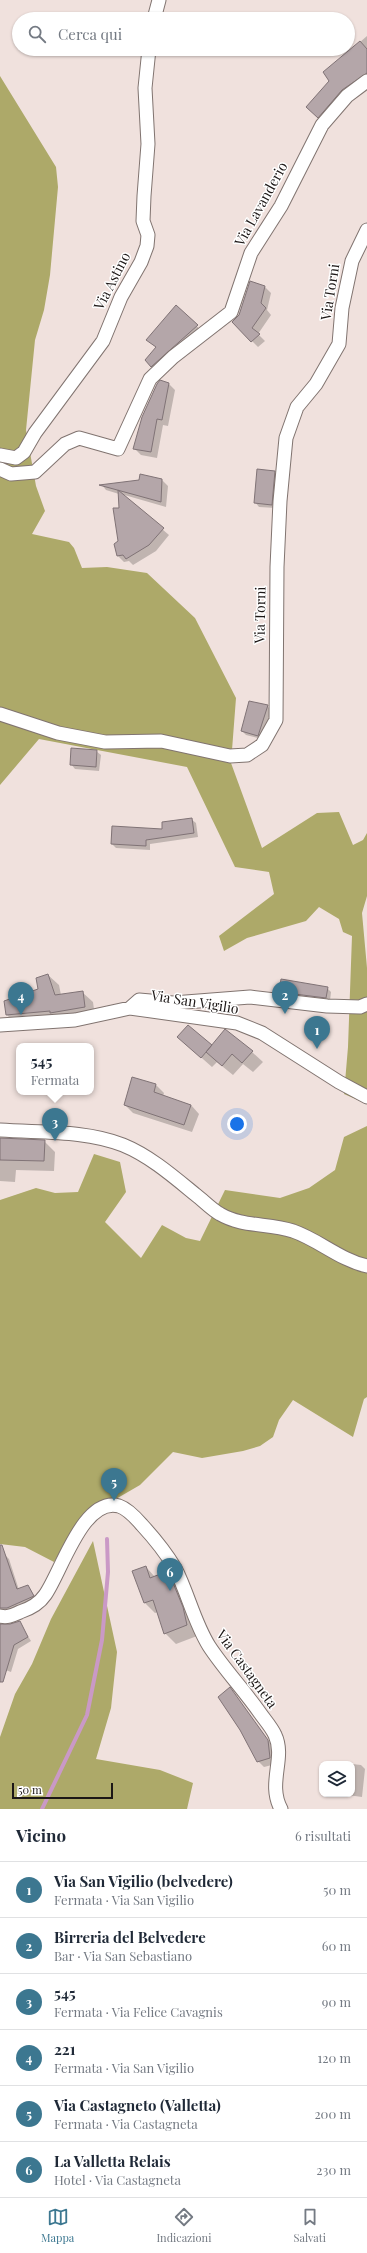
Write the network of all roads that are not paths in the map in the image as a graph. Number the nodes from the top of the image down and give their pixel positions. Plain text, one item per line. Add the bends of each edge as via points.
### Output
1 (159, 0) edge
2 (156, 12) edge
3 (148, 56) edge
4 (367, 81) edge
5 (367, 230) edge
6 (0, 454) edge
7 (0, 469) edge
8 (0, 714) edge
9 (367, 1004) edge
10 (130, 1008) junction
11 (0, 1026) edge
12 (367, 1097) edge
13 (0, 1130) edge
14 (367, 1266) edge
15 (0, 1616) edge
16 (280, 1809) edge

1 - 2 street
3 - 6 street, Via Astino via 145,88 148,144 143,221 148,235 143,257 121,297 104,341 35,433 24,452 16,458
4 - 7 street, Via Lavanderio via 347,96 322,125 281,206 251,253 231,312 173,357 150,379 118,449 79,438 65,444 35,472 11,474
5 - 8 street, Via Torni via 352,261 342,308 340,344 316,384 297,407 286,438 277,567 276,720 262,745 247,755 230,756 161,741 105,742 58,733
9 - 10 street via 360,1007 327,1006 250,998 173,1003 139,1000
10 - 11 street, Via San Vigilio via 74,1020
10 - 12 street, Via San Vigilio via 237,1023 262,1033 349,1089
13 - 14 street via 72,1134 122,1145 138,1152 218,1213 235,1222 273,1226 294,1232 356,1264
15 - 16 street, Via Castagneta via 6,1617 31,1608 44,1596 80,1530 96,1510 109,1505 120,1506 132,1514 175,1568 209,1646 275,1735 280,1751 275,1784

